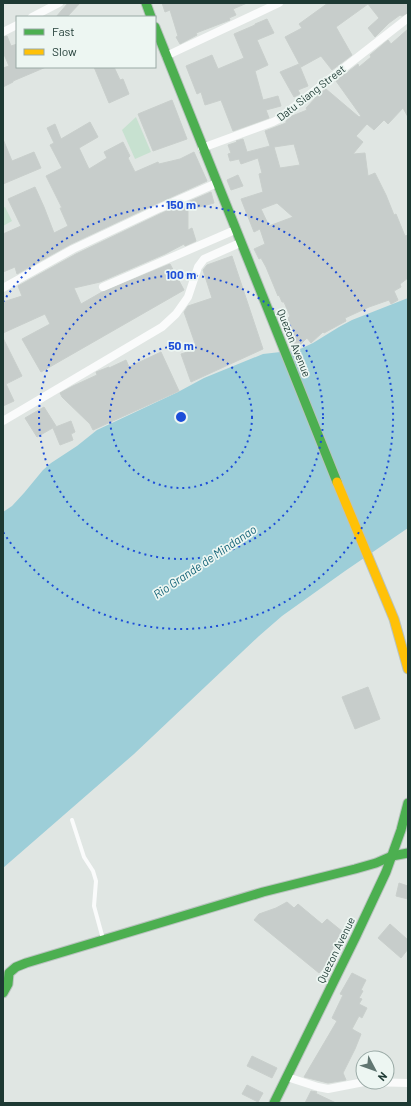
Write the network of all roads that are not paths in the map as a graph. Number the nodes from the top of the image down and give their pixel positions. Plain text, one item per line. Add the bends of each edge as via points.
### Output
1 (59, 3) edge
2 (146, 3) edge
3 (279, 3) edge
4 (34, 16) edge
5 (151, 16) edge
6 (408, 18) edge
7 (16, 25) edge
8 (156, 30) edge
9 (3, 32) edge
10 (166, 56) junction
11 (202, 148) junction
12 (217, 183) junction
13 (235, 230) junction
14 (240, 243) junction
15 (3, 288) edge
16 (103, 288) dead end
17 (3, 421) edge
18 (408, 669) edge
19 (408, 803) edge
20 (72, 820) dead end
21 (408, 853) edge
22 (392, 856) junction
23 (103, 940) junction
24 (3, 993) edge
25 (287, 1077) junction
26 (395, 1083) edge
27 (408, 1083) edge
28 (355, 1084) edge
29 (274, 1103) edge

1 - 4 street
2 - 5 street
3 - 10 street
6 - 11 street, Datu Siang Street via 277,120
7 - 9 street
8 - 10 street, Quezon Avenue
10 - 11 street, Quezon Avenue
11 - 12 street, Quezon Avenue
12 - 13 street, Quezon Avenue
12 - 15 street via 72,249
13 - 14 street, Quezon Avenue
13 - 16 street
14 - 17 street via 204,259 198,267 188,297 176,314 162,327
14 - 18 street, Quezon Avenue via 400,634
19 - 22 street, Quezon Avenue
20 - 23 lane via 84,856 96,881 94,906
21 - 22 street
22 - 23 street via 376,863 263,892
22 - 25 street, Quezon Avenue via 374,899
23 - 24 street via 16,967 9,974 8,984
25 - 28 street via 328,1089
25 - 29 street, Quezon Avenue
26 - 27 street

